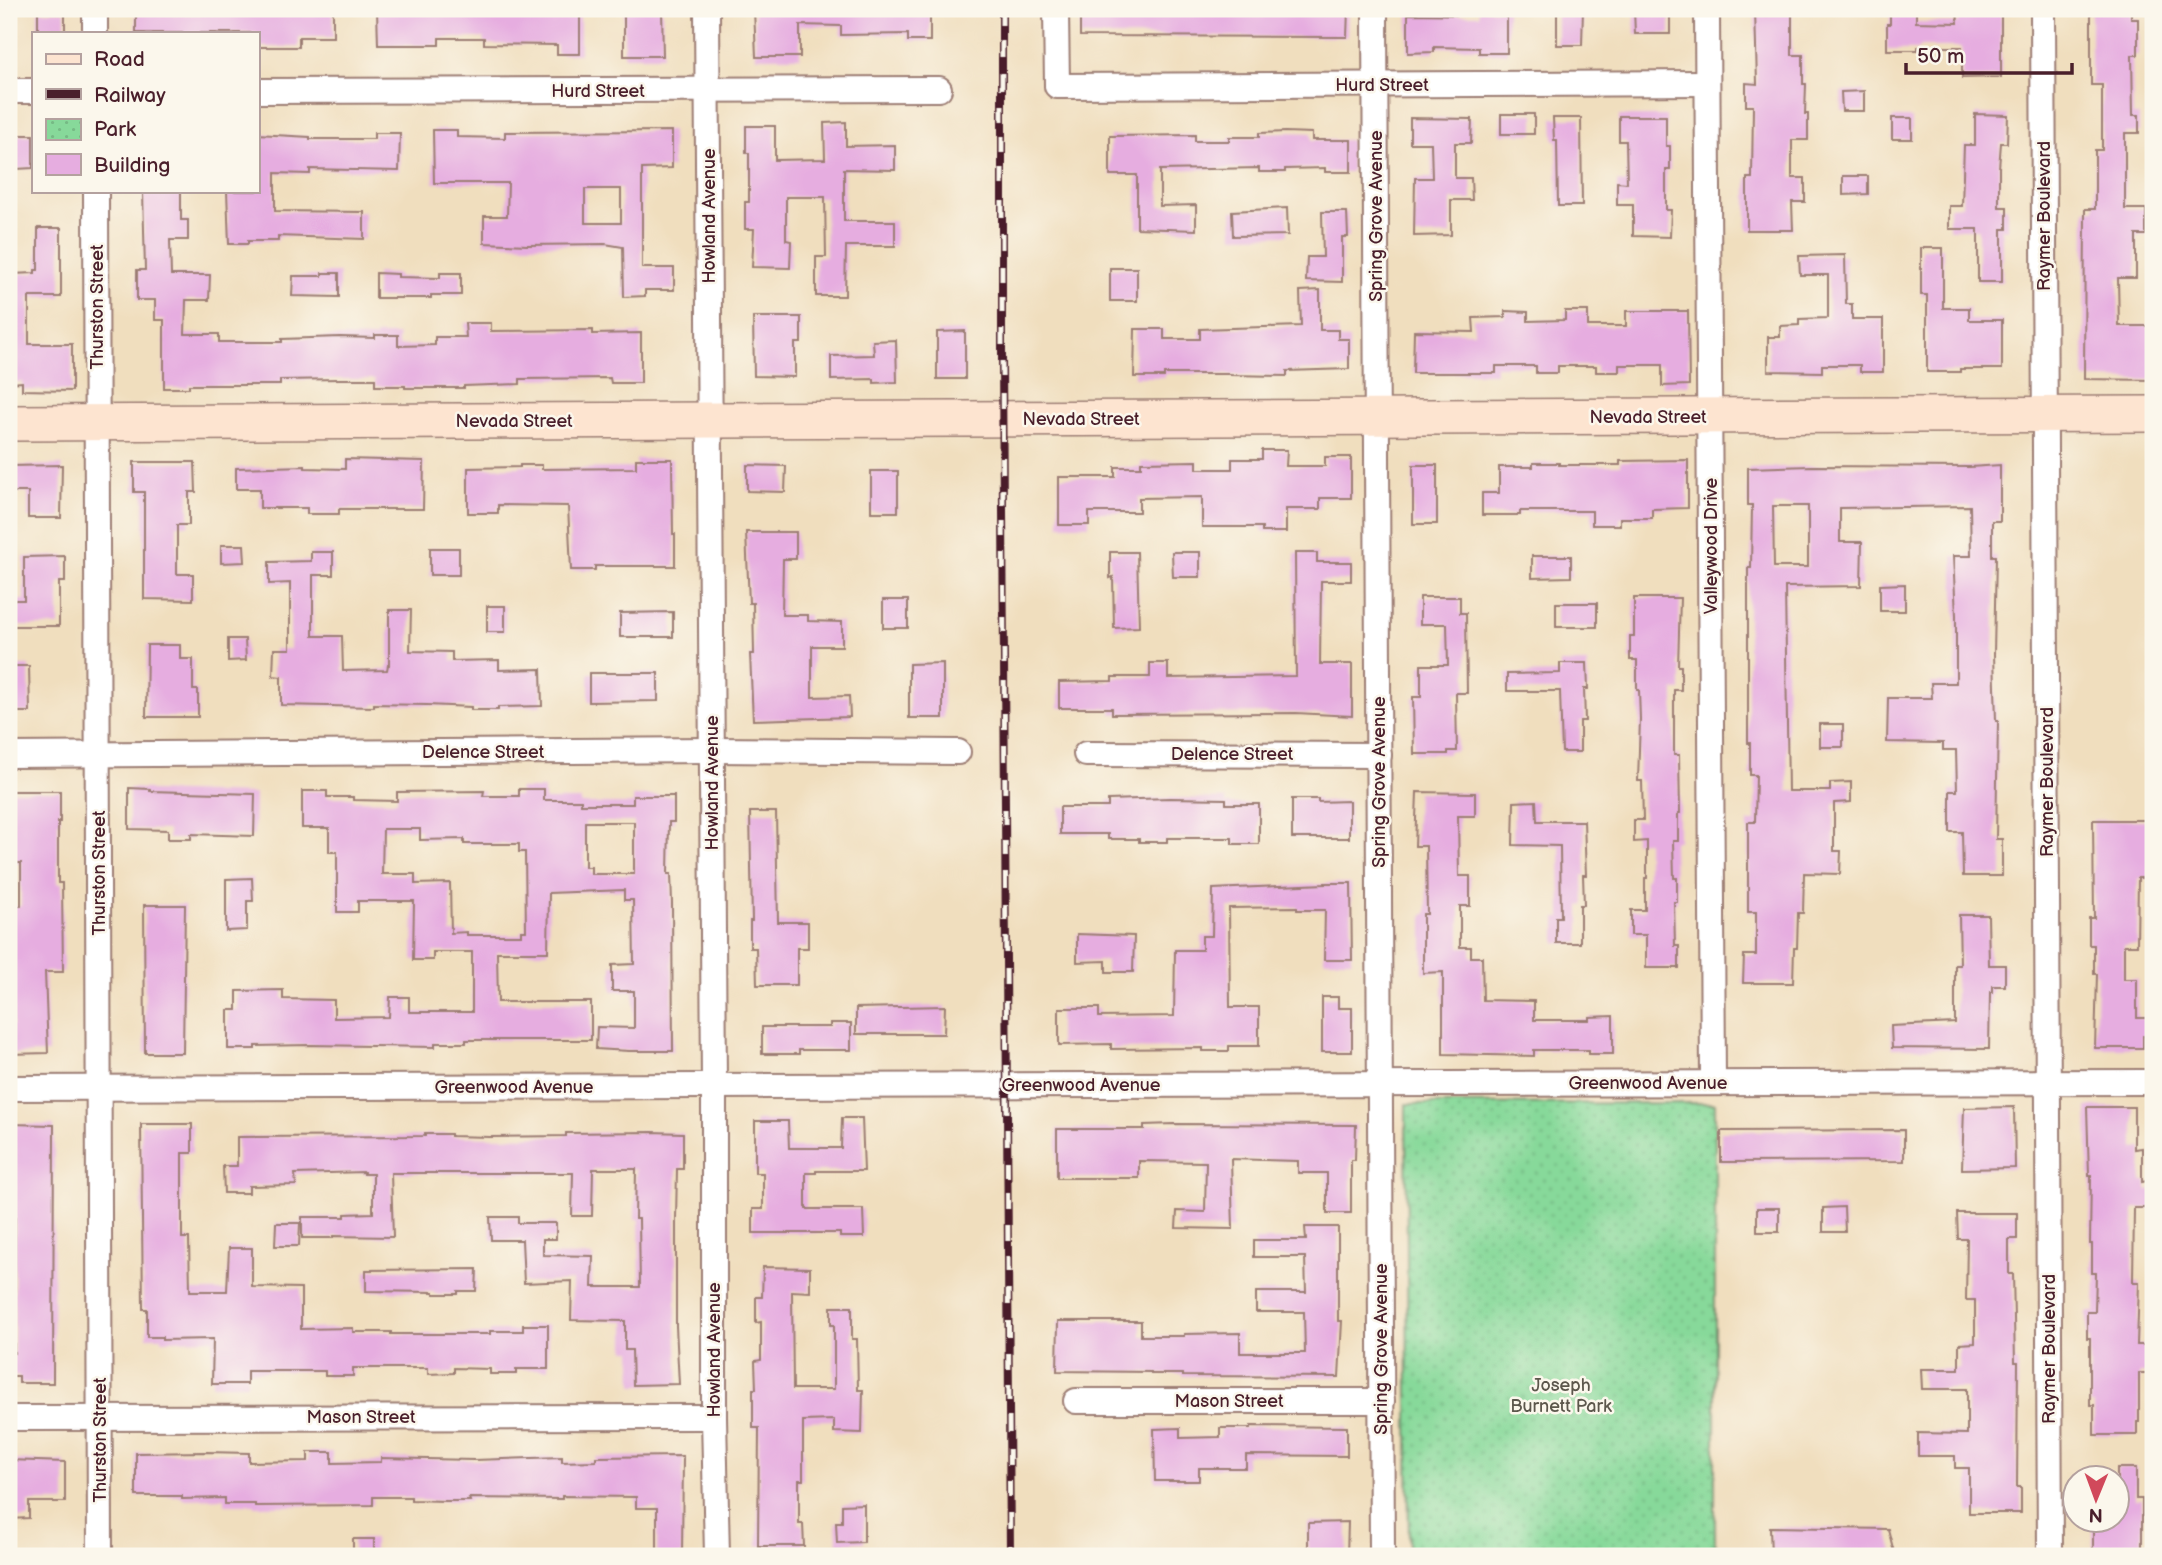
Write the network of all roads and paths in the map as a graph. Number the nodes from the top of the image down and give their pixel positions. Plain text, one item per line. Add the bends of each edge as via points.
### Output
1 (95, 9) edge
2 (707, 9) edge
3 (1056, 9) edge
4 (1375, 9) edge
5 (1707, 9) edge
6 (2043, 9) edge
7 (95, 32) edge
8 (1707, 83) junction
9 (1376, 85) junction
10 (939, 89) dead end
11 (708, 90) junction
12 (9, 91) edge
13 (32, 91) edge
14 (259, 91) edge
15 (96, 192) edge
16 (2153, 414) edge
17 (2046, 415) junction
18 (1710, 416) junction
19 (1377, 418) junction
20 (710, 420) junction
21 (98, 423) junction
22 (9, 424) edge
23 (712, 750) junction
24 (958, 752) dead end
25 (98, 754) junction
26 (1086, 754) dead end
27 (9, 755) edge
28 (1379, 755) junction
29 (2048, 1082) junction
30 (2153, 1082) edge
31 (1713, 1083) junction
32 (1380, 1084) junction
33 (714, 1086) junction
34 (9, 1088) edge
35 (99, 1088) junction
36 (1076, 1401) dead end
37 (1381, 1401) junction
38 (100, 1417) junction
39 (714, 1417) junction
40 (9, 1418) edge
41 (100, 1556) edge
42 (717, 1556) edge
43 (1382, 1556) edge
44 (2050, 1556) edge

1 - 7 street
2 - 11 street, Howland Avenue
3 - 9 street, Hurd Street via 1057,86
4 - 9 street, Spring Grove Avenue
5 - 8 street, Valleywood Drive
6 - 17 street, Raymer Boulevard
8 - 9 street, Hurd Street
8 - 18 street, Valleywood Drive
9 - 19 street, Spring Grove Avenue
10 - 11 street, Hurd Street
11 - 14 street, Hurd Street
11 - 20 street, Howland Avenue
12 - 13 street
15 - 21 street, Thurston Street
16 - 17 street, Nevada Street
17 - 18 street, Nevada Street
17 - 29 street, Raymer Boulevard
18 - 19 street, Nevada Street
18 - 31 street, Valleywood Drive
19 - 20 street, Nevada Street
19 - 28 street, Spring Grove Avenue
20 - 21 street, Nevada Street
20 - 23 street, Howland Avenue
21 - 22 street, Nevada Street
21 - 25 street, Thurston Street
23 - 24 street, Delence Street
23 - 25 street, Delence Street
23 - 33 street, Howland Avenue
25 - 27 street, Delence Street
25 - 35 street, Thurston Street
26 - 28 street, Delence Street
28 - 32 street, Spring Grove Avenue
29 - 30 street, Greenwood Avenue
29 - 31 street, Greenwood Avenue
29 - 44 street, Raymer Boulevard
31 - 32 street, Greenwood Avenue
32 - 33 street, Greenwood Avenue
32 - 37 street, Spring Grove Avenue
33 - 35 street, Greenwood Avenue
33 - 39 street, Howland Avenue
34 - 35 street, Greenwood Avenue
35 - 38 street, Thurston Street
36 - 37 street, Mason Street
37 - 43 street, Spring Grove Avenue
38 - 39 street, Mason Street
38 - 40 street, Mason Street
38 - 41 street, Thurston Street
39 - 42 street, Howland Avenue

